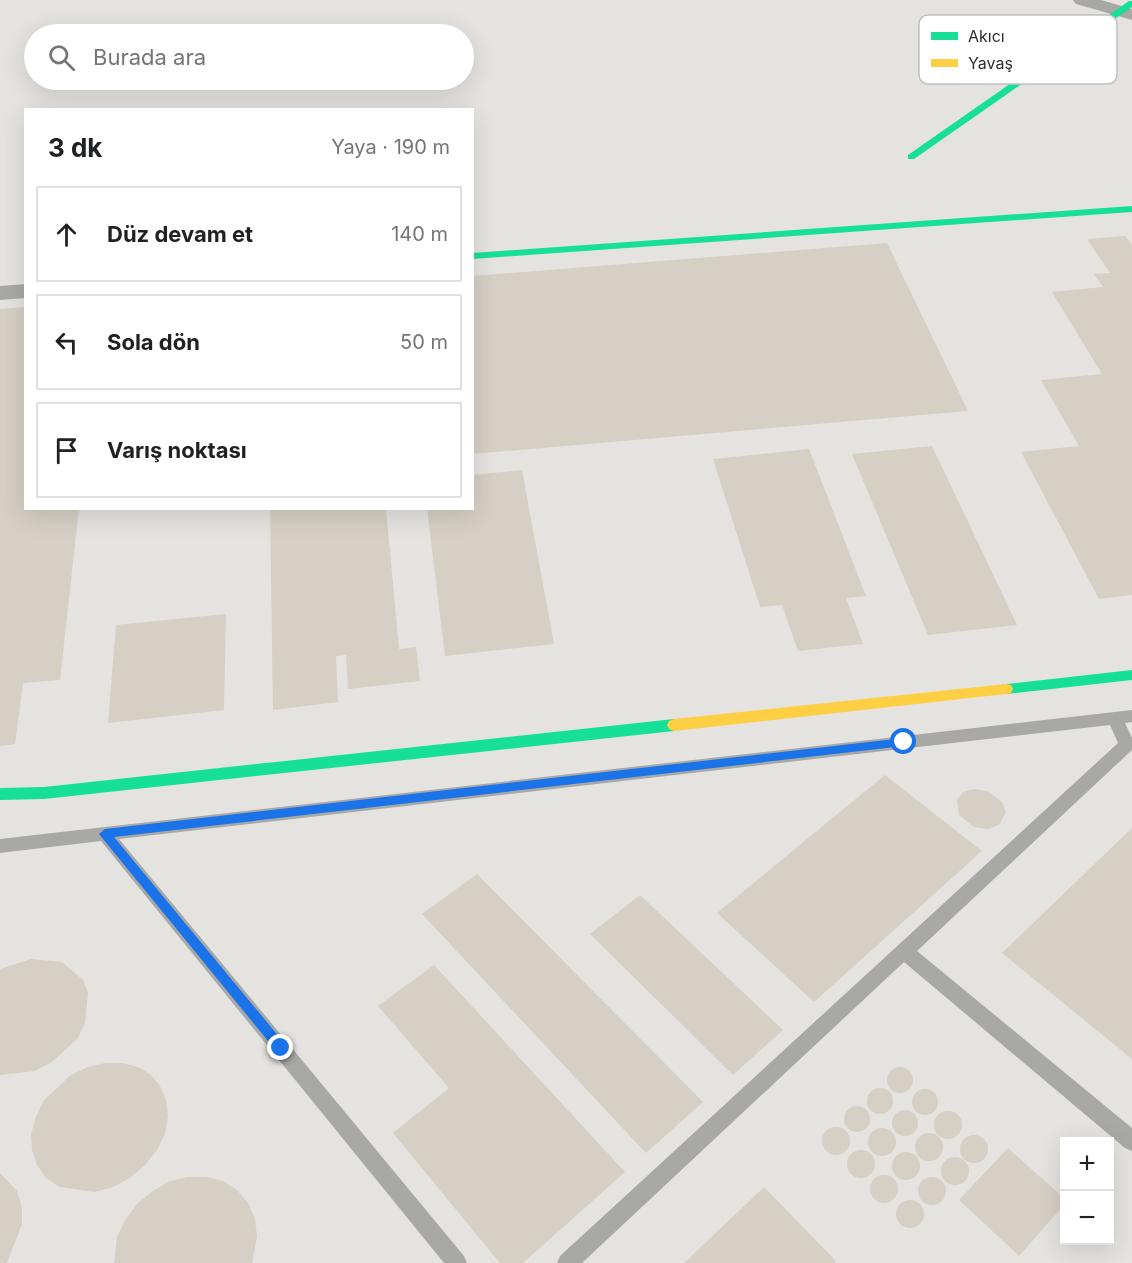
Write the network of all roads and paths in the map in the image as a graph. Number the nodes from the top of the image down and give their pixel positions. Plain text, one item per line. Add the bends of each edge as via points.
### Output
1 (1082, 0) edge
2 (1128, 10) edge
3 (1019, 84) edge
4 (911, 157) dead end
5 (1132, 209) edge
6 (474, 256) edge
7 (24, 291) edge
8 (0, 293) edge
9 (1132, 675) edge
10 (1124, 717) edge
11 (1130, 746) edge
12 (0, 794) edge
13 (105, 834) junction
14 (0, 846) edge
15 (904, 951) junction
16 (1132, 1141) edge
17 (457, 1263) edge
18 (567, 1263) edge

1 - 2 street
3 - 4 street
5 - 6 street
7 - 8 street
9 - 12 street via 44,793
10 - 11 lane
10 - 13 lane
11 - 15 lane
13 - 14 lane
13 - 17 lane
15 - 16 lane
15 - 18 lane

